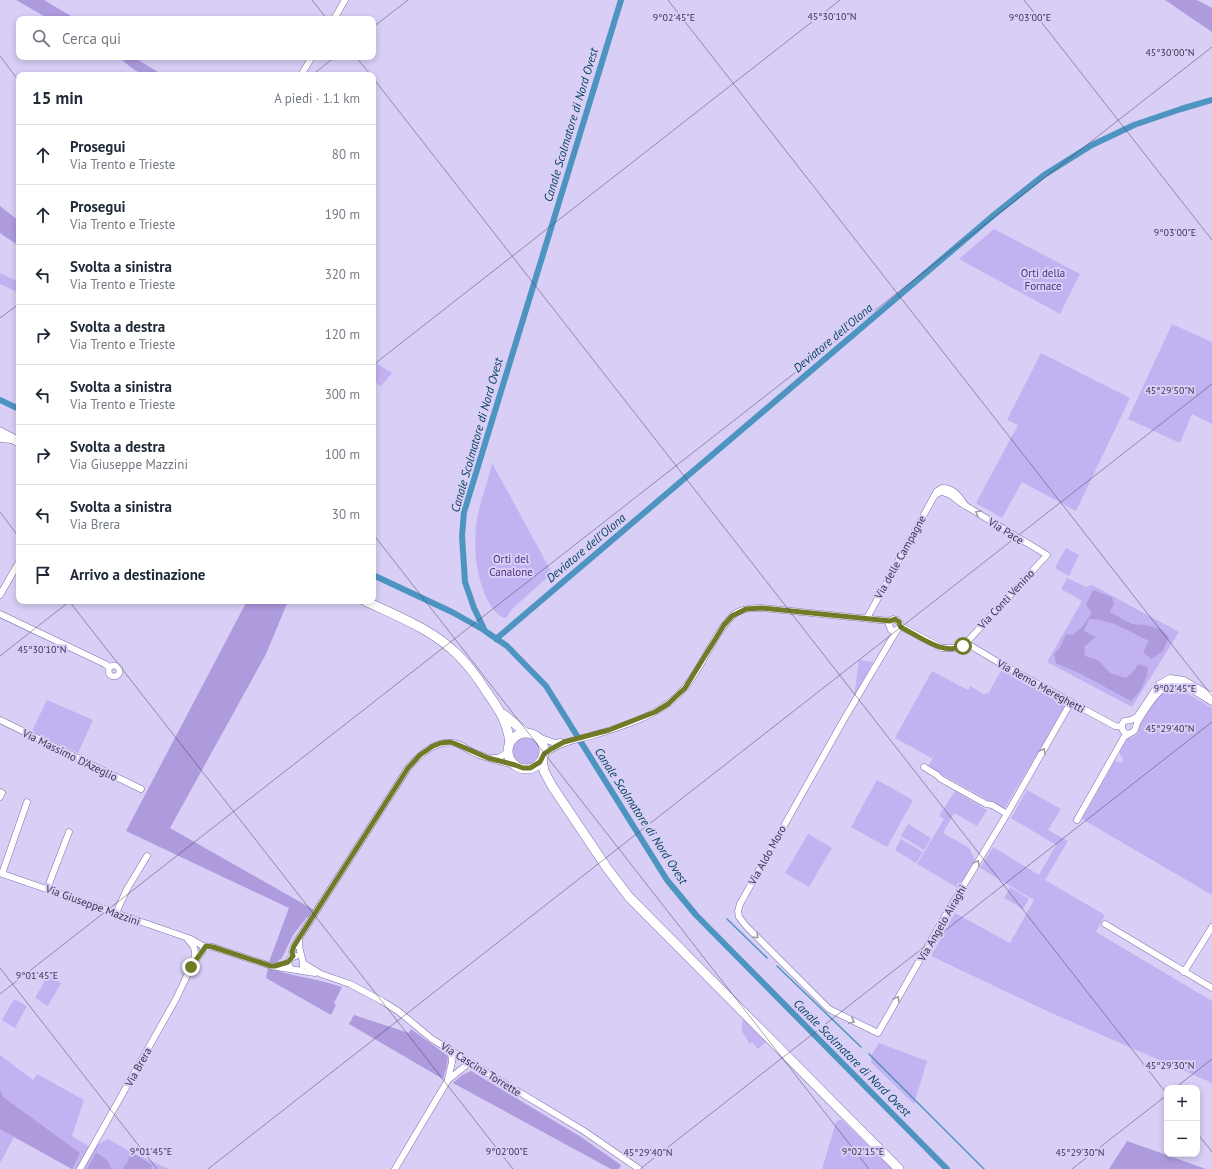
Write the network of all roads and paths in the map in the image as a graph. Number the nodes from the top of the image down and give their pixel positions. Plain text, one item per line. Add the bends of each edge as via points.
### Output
1 (345, 0) edge
2 (336, 16) edge
3 (310, 60) edge
4 (303, 72) edge
5 (0, 430) edge
6 (16, 438) edge
7 (0, 439) edge
8 (16, 439) edge
9 (934, 496) joint
10 (1047, 555) joint
11 (16, 567) edge
12 (0, 595) edge
13 (371, 604) edge
14 (0, 614) edge
15 (867, 618) junction
16 (895, 628) junction
17 (966, 643) junction
18 (109, 667) dead end
19 (1178, 681) junction
20 (1212, 696) edge
21 (1071, 702) junction
22 (1212, 702) edge
23 (500, 711) junction
24 (0, 720) edge
25 (1131, 720) junction
26 (1136, 726) junction
27 (1123, 730) junction
28 (526, 733) junction
29 (538, 737) junction
30 (564, 742) junction
31 (510, 748) junction
32 (543, 756) junction
33 (488, 758) junction
34 (515, 765) junction
35 (924, 767) dead end
36 (528, 768) junction
37 (552, 786) junction
38 (141, 789) dead end
39 (0, 792) edge
40 (0, 797) edge
41 (27, 802) dead end
42 (1007, 814) junction
43 (1077, 820) dead end
44 (69, 832) dead end
45 (147, 856) dead end
46 (1, 873) edge
47 (47, 889) junction
48 (116, 913) junction
49 (1104, 924) dead end
50 (1212, 927) edge
51 (299, 938) junction
52 (200, 947) junction
53 (293, 956) junction
54 (302, 961) junction
55 (288, 962) junction
56 (275, 966) junction
57 (291, 969) junction
58 (299, 970) junction
59 (1184, 972) junction
60 (321, 974) junction
61 (1212, 988) edge
62 (878, 1033) joint
63 (451, 1051) junction
64 (469, 1063) junction
65 (448, 1080) junction
66 (80, 1169) edge
67 (394, 1169) edge
68 (639, 1169) edge
69 (899, 1169) edge

1 - 2 street
3 - 4 street
5 - 6 main road
7 - 8 street
10 -> 9 street, Via Pace via 949,494 940,492
9 - 15 street, Via delle Campagne
10 - 17 street, Via Conti Venino
11 - 12 street
13 - 23 main road via 426,631 448,646 474,673
14 - 18 street
15 - 16 street via 881,620
15 - 30 street via 762,608 741,611 724,625 685,688 668,704 641,719
16 - 17 street via 942,648 958,648
16 -> 62 street, Via Aldo Moro via 740,904 738,912 746,926 829,1009
17 - 21 street, Via Remo Mereghetti
19 - 20 street
19 - 22 street
19 - 25 street via 1170,678 1159,684 1140,713
19 - 26 street via 1160,690
21 - 27 street, Via Remo Mereghetti
42 -> 21 street, Via Angelo Airaghi
23 - 28 main road
23 - 31 main road via 508,730
24 - 38 street, Via Massimo D'Azeglio
25 - 26 street
25 - 27 street via 1127,720
26 - 27 street via 1133,732
27 - 43 street
28 - 29 main road
28 - 31 main road via 518,735
29 - 30 street via 555,743
29 - 32 main road via 543,743
30 - 32 street
31 - 33 street via 498,758
31 - 34 main road via 511,759
32 - 36 main road via 537,765
32 - 37 main road via 544,771
33 - 34 street
33 - 51 street via 456,744 445,743 433,746 414,761
34 - 36 main road
35 - 42 street via 940,779
36 - 37 main road
37 - 69 main road via 629,897
39 - 40 street
41 - 46 street
62 -> 42 street, Via Angelo Airaghi
44 - 47 street
45 - 48 street
46 - 47 street, Via Giuseppe Mazzini
47 - 48 street, Via Giuseppe Mazzini
48 - 52 street, Via Giuseppe Mazzini via 186,938
49 - 59 street
50 - 59 street
51 - 53 street via 293,949
51 - 54 street
52 - 56 street, Via Giuseppe Mazzini via 213,947
52 - 66 street, Via Brera via 176,999
53 - 54 street
53 - 55 street
54 - 58 street
54 - 60 street, Via Cascina Torrette
55 - 56 street
55 - 57 street
56 - 57 street, Via Giuseppe Mazzini
57 - 58 street
58 - 60 street, Via Cascina Torrette
59 - 61 street
60 - 63 street, Via Cascina Torrette via 350,984 382,1000
63 - 64 street, Via Cascina Torrette
63 - 65 street via 452,1062
64 - 65 street
64 - 68 street, Via Cascina Torrette via 584,1131
65 - 67 street

